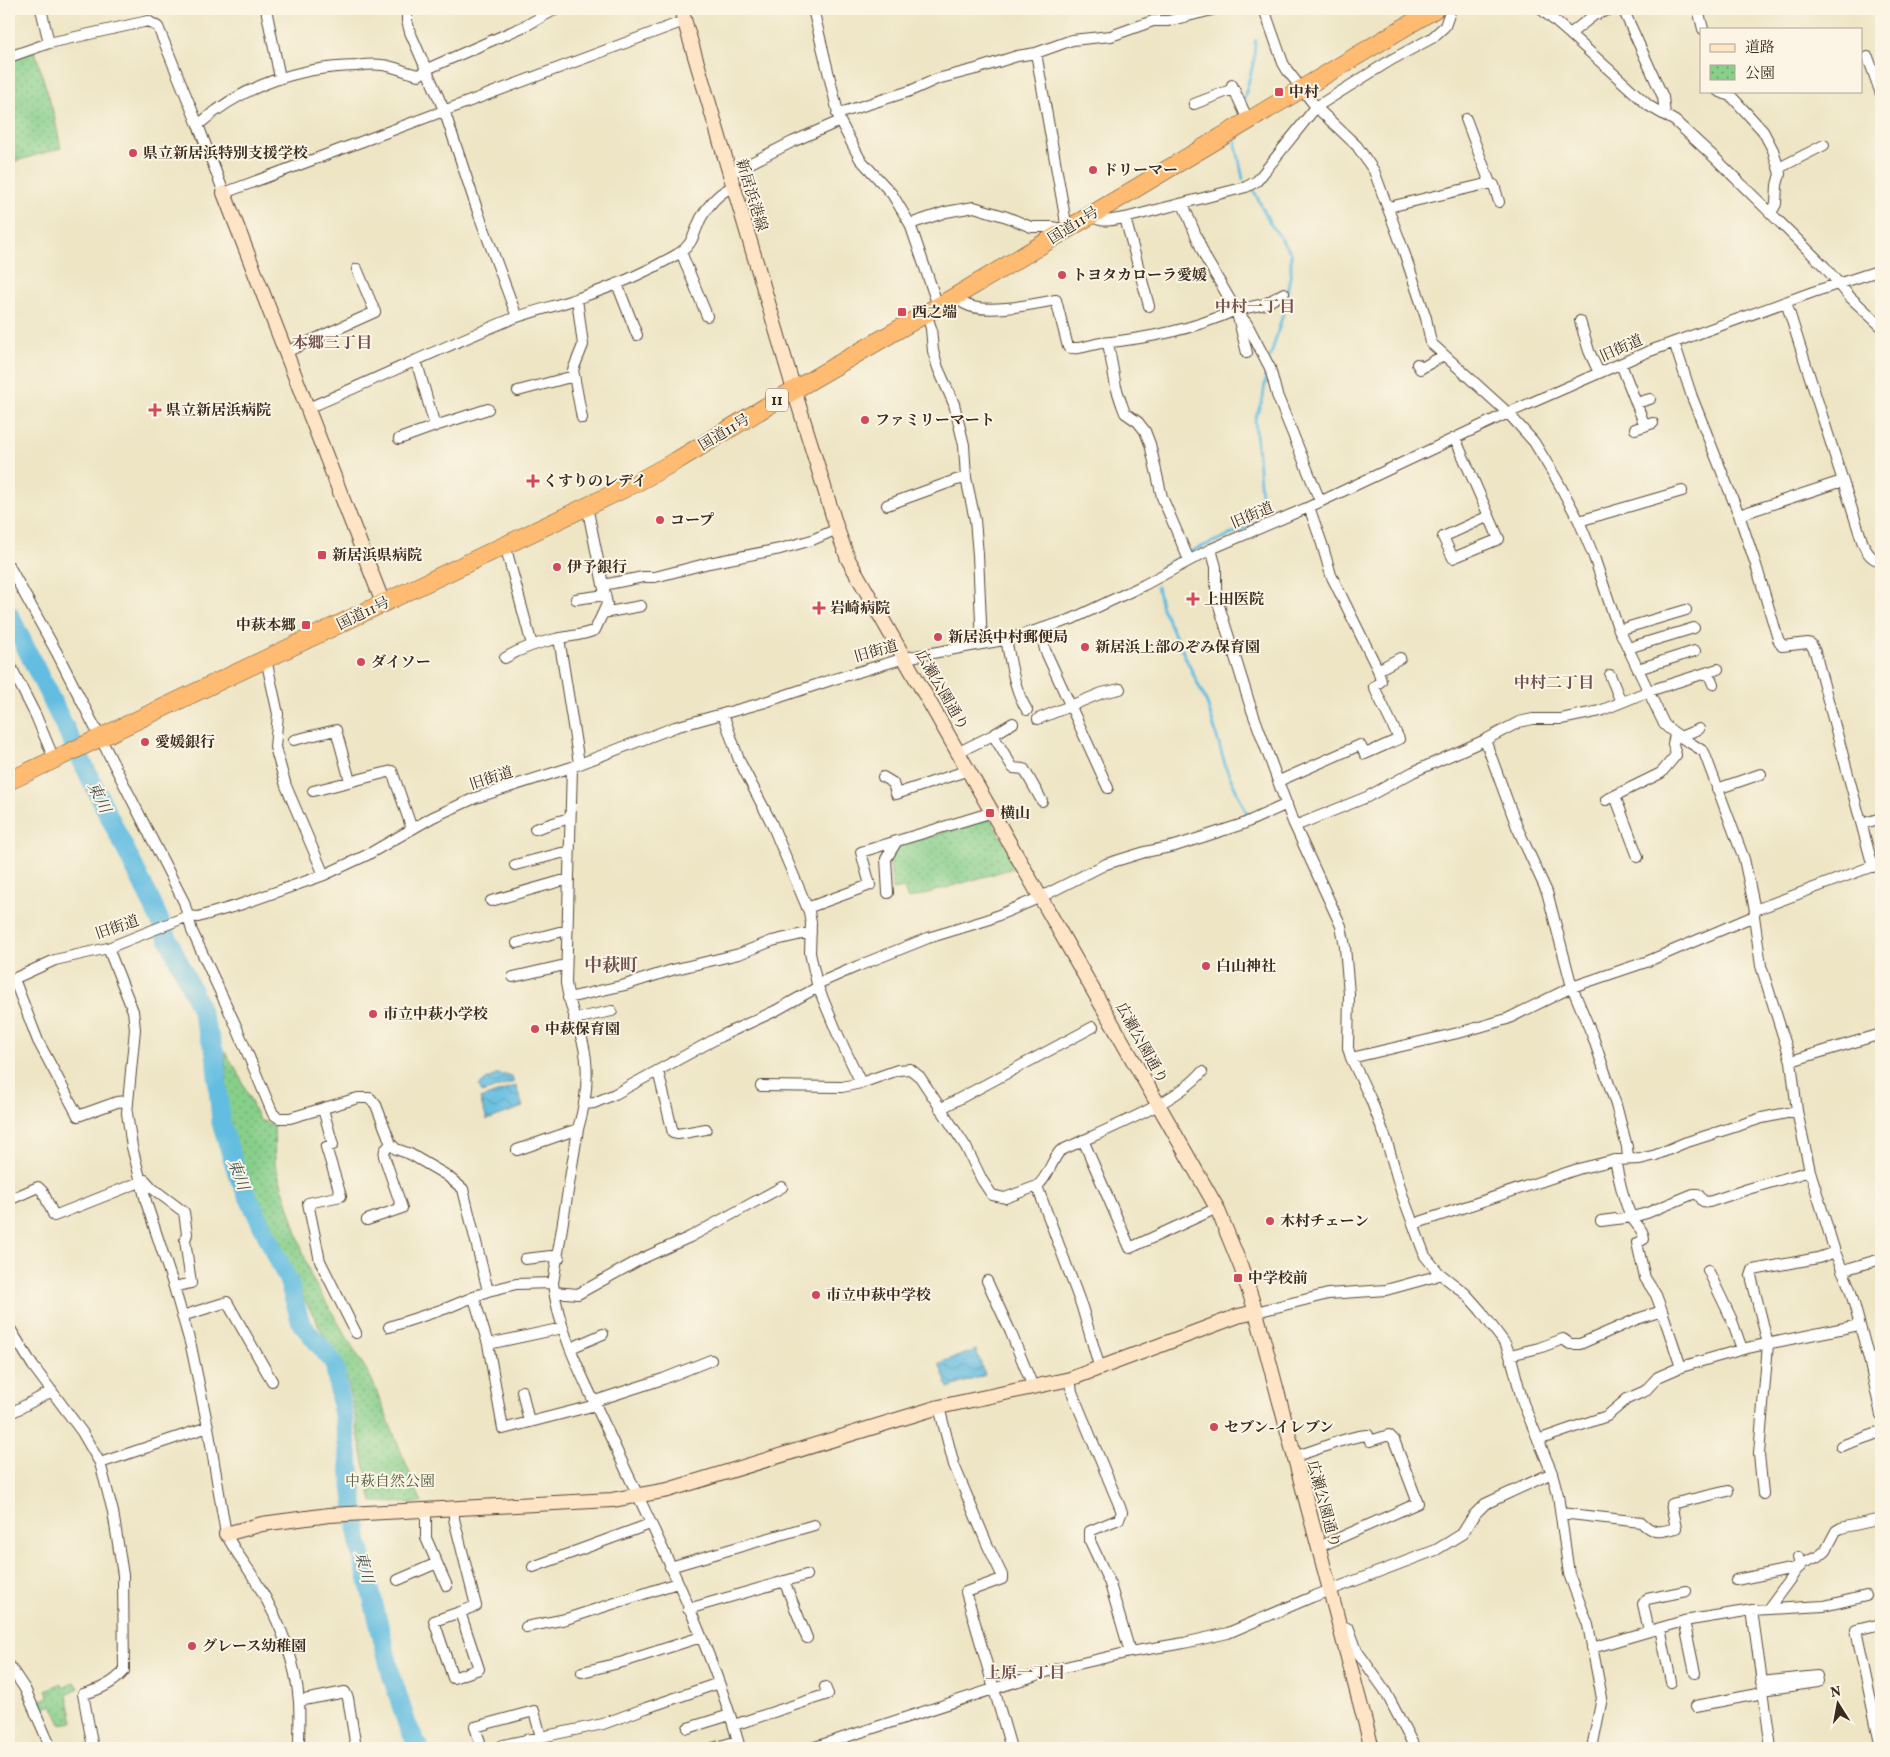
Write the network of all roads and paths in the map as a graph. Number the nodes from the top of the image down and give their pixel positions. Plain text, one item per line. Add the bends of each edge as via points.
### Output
1 (41, 9) edge
2 (266, 9) edge
3 (407, 9) edge
4 (556, 9) edge
5 (814, 9) edge
6 (1216, 9) edge
7 (1264, 9) edge
8 (1434, 9) edge
9 (1451, 9) edge
10 (1541, 9) edge
11 (1611, 9) edge
12 (1623, 9) edge
13 (1698, 9) edge
14 (682, 15) edge
15 (1703, 28) edge
16 (1570, 34) junction
17 (49, 43) junction
18 (1036, 53) junction
19 (1868, 56) dead end
20 (9, 57) edge
21 (427, 69) junction
22 (280, 78) junction
23 (1300, 88) junction
24 (1720, 92) edge
25 (1881, 94) edge
26 (1194, 104) dead end
27 (1316, 107) junction
28 (444, 110) junction
29 (1244, 112) junction
30 (1665, 115) junction
31 (839, 118) junction
32 (1466, 119) dead end
33 (198, 125) junction
34 (1824, 145) dead end
35 (1779, 168) junction
36 (728, 173) junction
37 (1490, 182) junction
38 (733, 187) junction
39 (224, 192) junction
40 (1499, 202) dead end
41 (1183, 204) junction
42 (1389, 207) junction
43 (1771, 213) junction
44 (1090, 214) junction
45 (1125, 218) junction
46 (910, 224) junction
47 (1066, 230) junction
48 (681, 252) junction
49 (357, 269) dead end
50 (1881, 270) edge
51 (617, 284) junction
52 (1840, 284) junction
53 (1284, 293) dead end
54 (956, 296) junction
55 (577, 299) junction
56 (1786, 302) junction
57 (1149, 306) dead end
58 (932, 310) junction
59 (1236, 310) junction
60 (708, 316) dead end
61 (517, 317) junction
62 (1580, 321) dead end
63 (1881, 326) edge
64 (637, 335) dead end
65 (1674, 342) junction
66 (1108, 343) junction
67 (286, 352) junction
68 (1247, 354) dead end
69 (1444, 355) junction
70 (416, 360) junction
71 (1417, 364) dead end
72 (1621, 364) junction
73 (1599, 374) junction
74 (574, 376) junction
75 (794, 390) junction
76 (518, 391) dead end
77 (1650, 399) dead end
78 (1636, 402) junction
79 (308, 408) junction
80 (488, 409) dead end
81 (1508, 413) junction
82 (582, 418) dead end
83 (435, 426) junction
84 (1634, 429) dead end
85 (1455, 438) junction
86 (399, 439) dead end
87 (966, 478) junction
88 (1842, 482) junction
89 (1682, 491) dead end
90 (1320, 501) junction
91 (887, 505) dead end
92 (588, 506) junction
93 (1309, 507) junction
94 (1739, 515) junction
95 (1489, 516) junction
96 (1579, 521) junction
97 (837, 529) junction
98 (505, 545) junction
99 (1211, 549) junction
100 (1189, 560) junction
101 (1881, 561) edge
102 (9, 566) edge
103 (604, 590) junction
104 (576, 598) dead end
105 (384, 603) junction
106 (642, 606) dead end
107 (1686, 610) dead end
108 (603, 613) junction
109 (1694, 628) dead end
110 (1042, 629) junction
111 (1619, 630) junction
112 (559, 638) junction
113 (1006, 639) junction
114 (982, 644) junction
115 (532, 645) junction
116 (1628, 648) junction
117 (1695, 651) dead end
118 (505, 658) dead end
119 (905, 658) junction
120 (1400, 658) dead end
121 (266, 659) junction
122 (9, 663) edge
123 (1638, 669) junction
124 (1378, 670) junction
125 (1610, 675) dead end
126 (1713, 684) dead end
127 (1120, 689) dead end
128 (1649, 691) junction
129 (1621, 702) junction
130 (1070, 706) junction
131 (1027, 710) dead end
132 (723, 714) junction
133 (1038, 719) dead end
134 (1013, 723) dead end
135 (1699, 729) dead end
136 (993, 735) junction
137 (1678, 735) junction
138 (96, 740) junction
139 (294, 740) dead end
140 (1485, 740) junction
141 (959, 752) junction
142 (58, 758) junction
143 (575, 765) junction
144 (969, 770) junction
145 (1761, 774) dead end
146 (883, 777) dead end
147 (9, 781) edge
148 (350, 781) junction
149 (1279, 782) junction
150 (1108, 788) dead end
151 (1717, 789) junction
152 (313, 791) dead end
153 (1042, 801) dead end
154 (1287, 804) junction
155 (993, 812) junction
156 (569, 818) junction
157 (1881, 818) edge
158 (1862, 824) junction
159 (1295, 826) junction
160 (412, 829) junction
161 (535, 829) dead end
162 (897, 841) junction
163 (569, 851) junction
164 (1638, 858) dead end
165 (515, 865) dead end
166 (1877, 865) edge
167 (324, 875) junction
168 (568, 879) junction
169 (888, 893) dead end
170 (1041, 897) junction
171 (491, 901) dead end
172 (807, 908) junction
173 (1755, 913) junction
174 (185, 918) junction
175 (567, 930) junction
176 (811, 932) junction
177 (517, 943) dead end
178 (108, 948) junction
179 (566, 965) junction
180 (513, 977) dead end
181 (11, 980) edge
182 (818, 985) junction
183 (1572, 986) junction
184 (568, 998) junction
185 (612, 1011) dead end
186 (574, 1019) junction
187 (1093, 1028) dead end
188 (1881, 1034) edge
189 (1351, 1058) junction
190 (1791, 1061) junction
191 (658, 1071) junction
192 (1202, 1072) dead end
193 (861, 1083) junction
194 (761, 1086) dead end
195 (128, 1101) junction
196 (585, 1104) junction
197 (1157, 1104) junction
198 (323, 1109) junction
199 (940, 1109) junction
200 (1797, 1111) junction
201 (578, 1129) junction
202 (706, 1130) dead end
203 (1083, 1140) junction
204 (391, 1144) junction
205 (517, 1150) dead end
206 (1628, 1158) junction
207 (1615, 1160) junction
208 (1810, 1171) junction
209 (140, 1181) junction
210 (1037, 1186) junction
211 (782, 1187) dead end
212 (9, 1200) edge
213 (1217, 1208) junction
214 (1632, 1217) junction
215 (367, 1220) dead end
216 (1601, 1221) dead end
217 (1414, 1224) junction
218 (1835, 1252) junction
219 (559, 1258) junction
220 (525, 1259) dead end
221 (1881, 1259) edge
222 (1708, 1270) dead end
223 (1842, 1271) junction
224 (1439, 1273) junction
225 (987, 1281) dead end
226 (174, 1287) junction
227 (554, 1288) junction
228 (488, 1291) junction
229 (474, 1298) junction
230 (1662, 1311) junction
231 (1256, 1312) junction
232 (182, 1316) junction
233 (1859, 1324) junction
234 (9, 1327) edge
235 (389, 1327) dead end
236 (563, 1328) junction
237 (356, 1333) dead end
238 (603, 1334) dead end
239 (488, 1344) junction
240 (1768, 1344) junction
241 (571, 1348) junction
242 (1742, 1350) junction
243 (1510, 1355) junction
244 (1881, 1356) edge
245 (1869, 1359) junction
246 (711, 1360) dead end
247 (1681, 1367) junction
248 (1100, 1369) junction
249 (1070, 1379) junction
250 (272, 1381) dead end
251 (1878, 1385) edge
252 (1033, 1387) junction
253 (52, 1391) junction
254 (522, 1391) dead end
255 (596, 1403) junction
256 (938, 1407) junction
257 (9, 1414) edge
258 (1881, 1415) edge
259 (529, 1422) junction
260 (208, 1427) junction
261 (1881, 1432) edge
262 (1538, 1440) junction
263 (1842, 1446) dead end
264 (1294, 1456) junction
265 (100, 1463) junction
266 (1552, 1473) junction
267 (1728, 1491) dead end
268 (1763, 1494) dead end
269 (638, 1496) junction
270 (454, 1508) junction
271 (426, 1510) junction
272 (1561, 1513) junction
273 (1881, 1519) edge
274 (650, 1524) junction
275 (814, 1525) dead end
276 (226, 1534) junction
277 (1319, 1547) junction
278 (1799, 1562) junction
279 (437, 1563) junction
280 (533, 1567) dead end
281 (670, 1567) junction
282 (806, 1575) dead end
283 (398, 1580) dead end
284 (1736, 1580) dead end
285 (784, 1581) junction
286 (677, 1583) junction
287 (447, 1586) dead end
288 (1686, 1591) dead end
289 (1331, 1592) junction
290 (1866, 1596) dead end
291 (688, 1609) junction
292 (1768, 1609) junction
293 (1752, 1610) junction
294 (460, 1612) junction
295 (1684, 1620) junction
296 (1339, 1624) junction
297 (1881, 1624) edge
298 (526, 1627) dead end
299 (1660, 1628) junction
300 (1648, 1631) junction
301 (701, 1637) junction
302 (807, 1638) dead end
303 (1592, 1648) junction
304 (1130, 1652) junction
305 (9, 1664) edge
306 (582, 1672) dead end
307 (1695, 1673) dead end
308 (1817, 1679) dead end
309 (1671, 1682) dead end
310 (719, 1683) junction
311 (825, 1687) dead end
312 (1762, 1688) junction
313 (994, 1689) junction
314 (299, 1701) junction
315 (1876, 1702) edge
316 (1696, 1706) dead end
317 (730, 1715) junction
318 (734, 1725) junction
319 (688, 1728) dead end
320 (541, 1737) junction
321 (739, 1745) edge
322 (51, 1748) edge
323 (93, 1748) edge
324 (299, 1748) edge
325 (356, 1748) edge
326 (482, 1748) edge
327 (499, 1748) edge
328 (713, 1748) edge
329 (814, 1748) edge
330 (1011, 1748) edge
331 (1372, 1748) edge
332 (1415, 1748) edge
333 (1592, 1748) edge
334 (1771, 1748) edge
335 (1881, 1748) edge

1 - 17 street
2 - 22 street
3 - 21 street via 410,32
4 - 21 street
5 - 31 street
6 - 18 street via 1168,21 1153,21 1111,36 1072,40
7 - 23 street via 1283,64
8 - 23 highway, 国道11号 / 11
9 - 27 street via 1445,26 1432,38
10 - 16 street
11 - 16 street via 1594,15
12 - 30 street via 1663,97
13 - 15 street
14 - 28 street
14 - 36 street, 新居浜港線
16 - 30 street via 1649,106
17 - 20 street
17 - 33 street via 148,21 158,27
18 - 31 street via 937,79
18 - 47 street
19 - 25 street
21 - 22 street via 419,75 383,65 348,66 318,68
21 - 28 street
22 - 33 street via 250,90
23 - 27 street
23 - 29 highway, 国道11号 / 11
24 - 35 street via 1732,97 1764,131
26 - 29 street via 1232,86
27 - 41 street via 1257,181
27 - 42 street via 1357,146 1374,171
28 - 39 street
28 - 61 street
29 - 44 highway, 国道11号 / 11
30 - 43 street
31 - 36 street
31 - 46 street via 860,159 892,194
32 - 37 street
33 - 39 street
34 - 35 street
35 - 43 street via 1776,204
36 - 38 street, 新居浜港線
37 - 40 street
37 - 42 street
38 - 48 street via 719,194 701,219 689,246
38 - 75 street, 新居浜港線
39 - 67 street
41 - 45 street
41 - 59 street via 1205,257
42 - 69 street via 1426,318 1431,343
43 - 52 street
44 - 45 street via 1104,221
44 - 47 highway, 国道11号 / 11
45 - 57 street
46 - 47 street via 974,206 1031,227 1053,226
46 - 58 street
47 - 54 highway, 国道11号 / 11
48 - 51 street
48 - 60 street
49 - 67 street via 375,312
50 - 52 street, 旧街道
51 - 55 street
51 - 64 street
52 - 56 street, 旧街道
52 - 63 street
53 - 59 street via 1266,304
54 - 58 highway, 国道11号 / 11
54 - 66 street via 965,304 980,308 1017,308 1056,300 1068,347
55 - 61 street
55 - 74 street via 583,346 573,370
56 - 65 street, 旧街道
56 - 88 street
58 - 75 highway, 国道11号 / 11
58 - 87 street via 933,351 960,422
59 - 66 street via 1181,330
59 - 68 street
59 - 90 street via 1248,324 1270,368 1277,395
61 - 70 street
62 - 73 street via 1588,351
65 - 72 street, 旧街道
65 - 94 street
66 - 100 street via 1122,405 1125,413 1145,431 1162,497
67 - 79 street
69 - 71 street via 1420,369
69 - 81 street
70 - 79 street
70 - 83 street
72 - 73 street, 旧街道
72 - 78 street
73 - 81 street, 旧街道
74 - 76 street
74 - 82 street
75 - 92 highway, 国道11号 / 11 via 676,461
75 - 97 street, 広瀬公園通り
77 - 78 street
78 - 84 street via 1649,424
79 - 105 street
80 - 83 street
81 - 85 street, 旧街道
81 - 96 street via 1534,442
83 - 86 street
85 - 90 street, 旧街道
85 - 95 street
87 - 91 street
87 - 114 street via 975,520
88 - 94 street
88 - 101 street via 1867,553
89 - 96 street
90 - 93 street, 旧街道
92 - 98 highway, 国道11号 / 11
92 - 103 street
93 - 99 street, 旧街道
93 - 124 street via 1331,575
94 - 158 street via 1778,639 1782,646 1811,644 1815,652
95 - 95 street via 1443,537 1453,558 1499,539
96 - 111 street
97 - 103 street via 780,549 643,577
97 - 119 street, 広瀬公園通り via 848,559
98 - 105 highway, 国道11号 / 11
98 - 115 street
99 - 100 street, 旧街道
99 - 149 street via 1216,567 1216,596 1250,705
100 - 110 street, 旧街道 via 1072,619
102 - 138 street via 58,653
103 - 104 street
103 - 108 street via 607,604
105 - 121 highway, 国道11号 / 11
106 - 108 street
107 - 111 street
108 - 112 street via 595,630
109 - 116 street
110 - 113 street, 旧街道
110 - 130 street via 1045,650
111 - 116 street
112 - 115 street
112 - 143 street
113 - 114 street, 旧街道
113 - 131 street via 1021,702
114 - 119 street, 旧街道
115 - 118 street
116 - 123 street
117 - 123 street
119 - 132 street, 旧街道
119 - 141 street, 広瀬公園通り
120 - 124 street
121 - 138 highway, 国道11号 / 11
121 - 167 street via 278,714 275,747 286,786
122 - 142 street
123 - 128 street
124 - 149 street via 1381,681 1374,687 1399,740 1365,754 1360,745
125 - 129 street
126 - 128 street via 1713,671
127 - 130 street
128 - 129 street
128 - 137 street via 1664,724
129 - 140 street via 1600,711 1561,719 1519,722
130 - 133 street
130 - 150 street
132 - 143 street, 旧街道 via 675,727
132 - 172 street via 738,760 765,808
134 - 136 street
135 - 137 street
136 - 141 street
136 - 153 street via 1013,768 1024,769
137 - 151 street via 1704,752
137 - 164 street via 1673,744 1676,755 1651,784 1610,798 1626,842
138 - 142 highway, 国道11号 / 11
138 - 174 street via 184,902
139 - 148 street via 336,730
140 - 159 street via 1413,772 1367,798
140 - 183 street via 1517,827 1547,892
141 - 144 street, 広瀬公園通り
142 - 147 highway, 国道11号 / 11
143 - 156 street
143 - 160 street, 旧街道 via 475,798
144 - 146 street via 896,794 893,783
144 - 155 street, 広瀬公園通り
145 - 151 street
148 - 152 street
148 - 160 street via 392,771
149 - 154 street
151 - 173 street via 1744,859
154 - 159 street
154 - 170 street via 1244,824 1106,864
155 - 162 street
155 - 170 street, 広瀬公園通り
156 - 161 street
156 - 163 street
157 - 158 street
158 - 166 street
159 - 189 street via 1341,926 1350,994 1348,1048
160 - 167 street, 旧街道
162 - 169 street via 886,859
162 - 172 street via 861,852 870,885
163 - 165 street
163 - 168 street
166 - 173 street
167 - 174 street, 旧街道 via 239,905
168 - 171 street
168 - 175 street
170 - 182 street via 987,920 928,938
170 - 197 street, 広瀬公園通り
172 - 176 street
173 - 183 street via 1646,962
173 - 190 street via 1761,966
174 - 178 street, 旧街道
174 - 198 street via 236,1026 270,1110 284,1119
175 - 177 street
175 - 179 street
176 - 182 street via 810,954
176 - 184 street
178 - 181 street, 旧街道 via 55,960
178 - 195 street via 134,1011
179 - 180 street
179 - 184 street
181 - 195 street via 38,1041 78,1116
182 - 191 street
182 - 193 street
183 - 189 street via 1507,1019
183 - 206 street via 1616,1105
184 - 186 street
185 - 186 street
186 - 196 street via 584,1045
187 - 199 street
188 - 190 street
189 - 217 street via 1386,1139
190 - 200 street
191 - 196 street via 615,1094
191 - 202 street via 673,1133
192 - 197 street via 1193,1082
193 - 194 street via 842,1087
193 - 199 street via 910,1069 920,1076
195 - 209 street via 132,1147
196 - 201 street
197 - 203 street
197 - 213 street, 広瀬公園通り
198 - 204 street via 358,1098 370,1098 376,1105
198 - 237 street via 333,1144 326,1147 341,1196 308,1203 320,1261
199 - 210 street via 966,1147 992,1195 1005,1198
200 - 206 street via 1762,1118 1684,1142 1656,1155
200 - 208 street
201 - 205 street
201 - 219 street
203 - 210 street via 1060,1151
203 - 213 street via 1130,1248
204 - 215 street via 384,1156 402,1208
204 - 228 street via 463,1189
206 - 207 street
207 - 214 street
207 - 217 street via 1578,1169
208 - 214 street via 1708,1202 1693,1194
208 - 218 street
209 - 212 street via 54,1216 38,1188
209 - 226 street
209 - 226 street via 145,1180 184,1212 191,1282
210 - 248 street via 1082,1307
211 - 227 street via 578,1294
213 - 231 street, 広瀬公園通り via 1242,1267
214 - 216 street
214 - 230 street via 1644,1234 1637,1243 1645,1278
217 - 224 street via 1425,1256
218 - 223 street
218 - 240 street via 1753,1270 1751,1276
219 - 220 street
219 - 227 street
221 - 223 street
222 - 242 street
223 - 233 street
224 - 231 street via 1386,1290 1328,1294
224 - 243 street via 1481,1310
225 - 252 street
226 - 232 street
227 - 228 street via 516,1284
227 - 236 street
228 - 229 street
229 - 235 street
229 - 239 street
230 - 243 street via 1580,1344 1570,1344 1563,1339
230 - 247 street
231 - 248 street
231 - 264 street, 広瀬公園通り
232 - 250 street via 227,1302
232 - 260 street
233 - 240 street
233 - 245 street
234 - 253 street
236 - 239 street
236 - 241 street
238 - 241 street
239 - 259 street via 503,1429
240 - 242 street
240 - 268 street via 1759,1454
241 - 255 street
242 - 247 street
243 - 262 street via 1523,1403
244 - 245 street
245 - 251 street
246 - 255 street
247 - 262 street via 1658,1377 1645,1391 1627,1399 1607,1416
248 - 249 street
249 - 252 street
249 - 304 street via 1072,1392 1122,1512 1120,1519 1090,1531 1090,1541 1110,1584
251 - 258 street
252 - 256 street
253 - 257 street
253 - 265 street
254 - 259 street
255 - 259 street
255 - 269 street
256 - 269 street via 668,1490
256 - 313 street via 954,1465 1002,1575 1002,1579 966,1592
260 - 265 street
260 - 276 street
261 - 263 street
262 - 266 street
264 - 277 street, 広瀬公園通り
264 - 277 street via 1357,1436 1368,1435 1370,1441 1389,1435 1394,1440 1418,1504
265 - 323 street via 113,1512 123,1575 124,1670 99,1690 83,1694
266 - 272 street
266 - 289 street via 1485,1504 1462,1534 1436,1550
267 - 272 street via 1671,1504 1676,1528 1659,1532 1648,1530 1641,1522
269 - 270 street
269 - 274 street
270 - 271 street
270 - 294 street via 454,1520 476,1606
271 - 276 street via 329,1515 262,1524
271 - 279 street via 426,1538
272 - 303 street via 1569,1574 1588,1625
273 - 278 street via 1841,1528 1819,1556
274 - 280 street
274 - 281 street
275 - 281 street
276 - 314 street via 274,1613 292,1663
277 - 289 street, 広瀬公園通り
278 - 284 street
278 - 292 street
279 - 283 street
279 - 287 street
281 - 286 street
282 - 285 street
285 - 291 street
285 - 302 street
286 - 291 street
286 - 298 street via 566,1620
288 - 300 street via 1647,1599 1643,1604
289 - 296 street, 広瀬公園通り
289 - 304 street via 1228,1633
290 - 292 street via 1824,1606
291 - 301 street
292 - 293 street
293 - 295 street
293 - 312 street
294 - 294 street via 434,1621 453,1678 479,1669
295 - 299 street
295 - 307 street
296 - 331 street, 広瀬公園通り
296 - 332 street via 1349,1629 1357,1651 1384,1689
297 - 315 street via 1856,1630
299 - 300 street
299 - 309 street
300 - 303 street
301 - 306 street
301 - 310 street
303 - 333 street via 1602,1698
304 - 313 street via 1052,1670
305 - 322 street via 25,1689
308 - 312 street
310 - 317 street
310 - 320 street via 603,1724
311 - 318 street via 828,1694
312 - 316 street
312 - 334 street
313 - 329 street
313 - 330 street
314 - 324 street
314 - 325 street via 345,1692
315 - 335 street
317 - 318 street
317 - 319 street
318 - 321 street
320 - 326 street via 534,1711 475,1727
320 - 327 street
321 - 328 street

